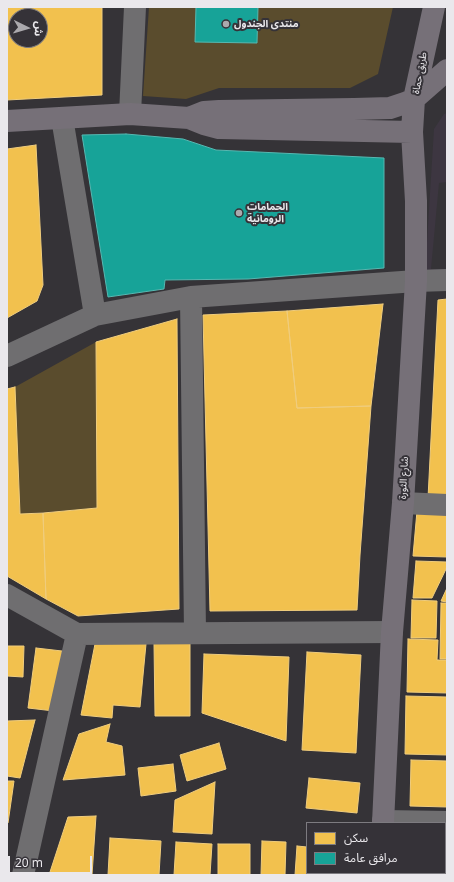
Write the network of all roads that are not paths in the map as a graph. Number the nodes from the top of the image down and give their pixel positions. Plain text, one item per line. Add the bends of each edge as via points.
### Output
1 (135, 7) edge
2 (434, 7) edge
3 (447, 70) edge
4 (414, 99) junction
5 (130, 114) junction
6 (62, 118) junction
7 (189, 118) junction
8 (7, 121) edge
9 (412, 132) junction
10 (447, 280) edge
11 (416, 281) junction
12 (191, 297) junction
13 (95, 315) junction
14 (7, 356) edge
15 (403, 503) junction
16 (447, 505) edge
17 (7, 595) edge
18 (392, 632) junction
19 (195, 633) junction
20 (77, 634) junction
21 (383, 822) edge
22 (447, 822) edge
23 (24, 875) edge

1 - 5 street
2 - 4 main road, طريق حماة
3 - 4 main road, طريق حماة
4 - 7 main road via 390,108 219,111 204,112
4 - 9 main road, شارع الثورة
5 - 6 main road
5 - 7 main road
6 - 8 main road
6 - 13 street
7 - 9 main road via 218,128
9 - 11 main road, شارع الثورة via 416,201
10 - 11 street
11 - 12 street
11 - 15 main road, شارع الثورة
12 - 13 street
12 - 19 street
13 - 14 street
15 - 16 street
15 - 18 main road, شارع الثورة
17 - 20 street
18 - 19 street
18 - 21 main road, شارع الثورة
19 - 20 street
20 - 23 street
21 - 22 street

